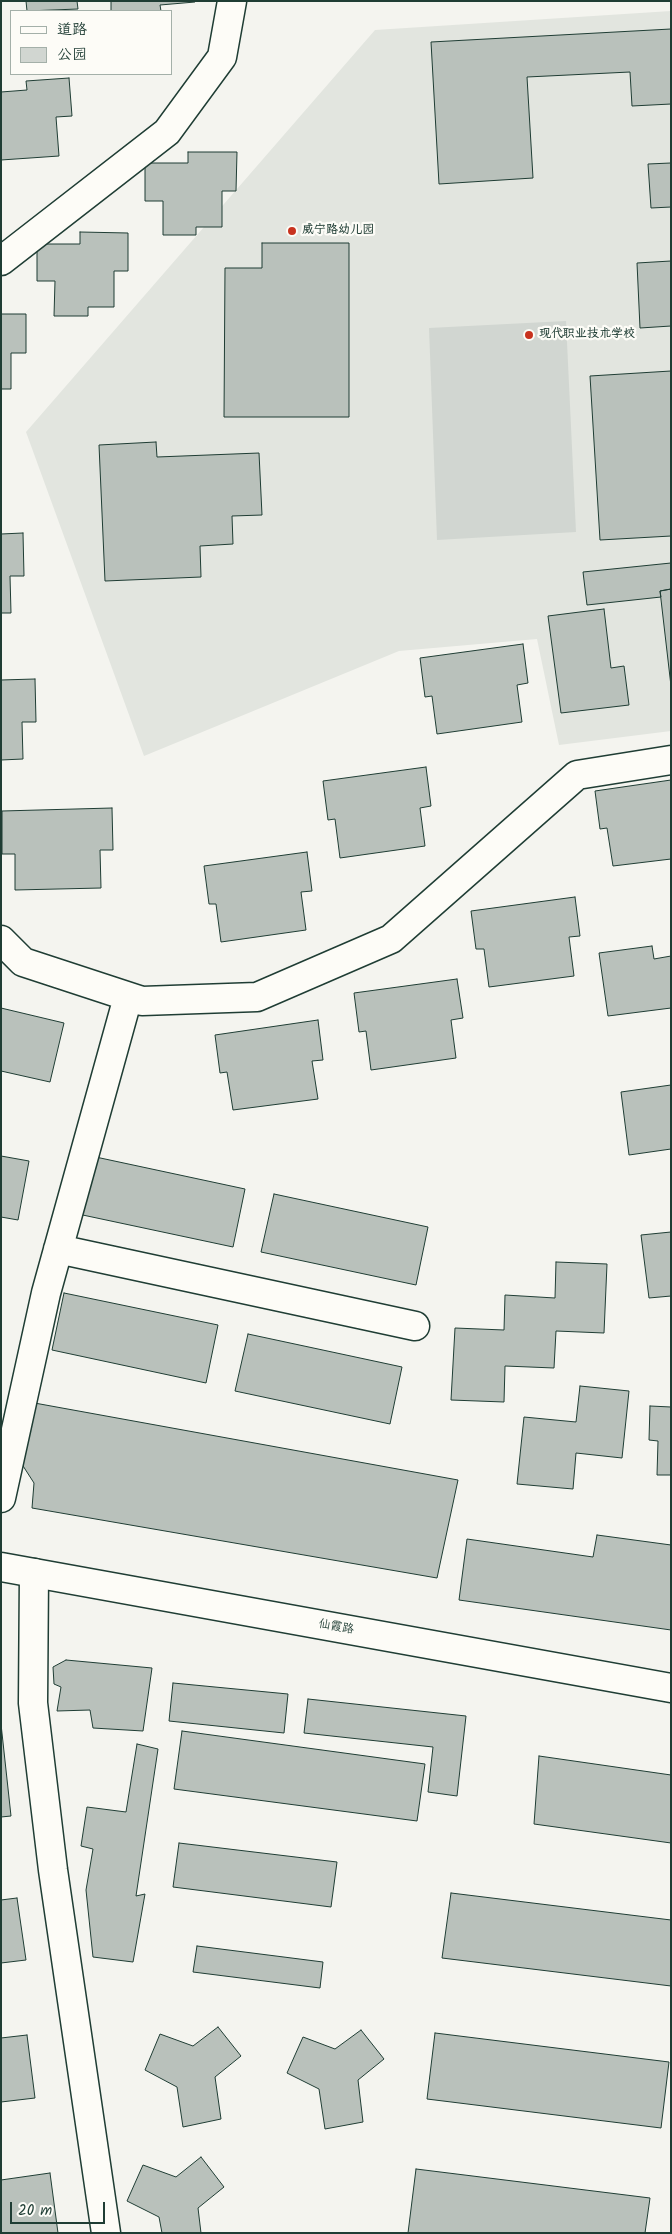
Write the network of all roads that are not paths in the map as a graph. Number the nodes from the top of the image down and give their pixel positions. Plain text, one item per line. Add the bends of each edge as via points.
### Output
1 (232, 1) edge
2 (1, 261) edge
3 (671, 760) edge
4 (1, 940) edge
5 (128, 997) junction
6 (58, 1249) junction
7 (415, 1326) dead end
8 (1, 1498) edge
9 (1, 1567) edge
10 (34, 1573) junction
11 (671, 1688) edge
12 (106, 2233) edge

1 - 2 street via 222,57 167,132
3 - 5 street via 576,775 391,940 257,998 142,1001
4 - 5 street via 23,962
5 - 6 street
6 - 7 street
6 - 8 street
9 - 10 street, 仙霞路
10 - 11 street, 仙霞路
10 - 12 street via 32,1703

